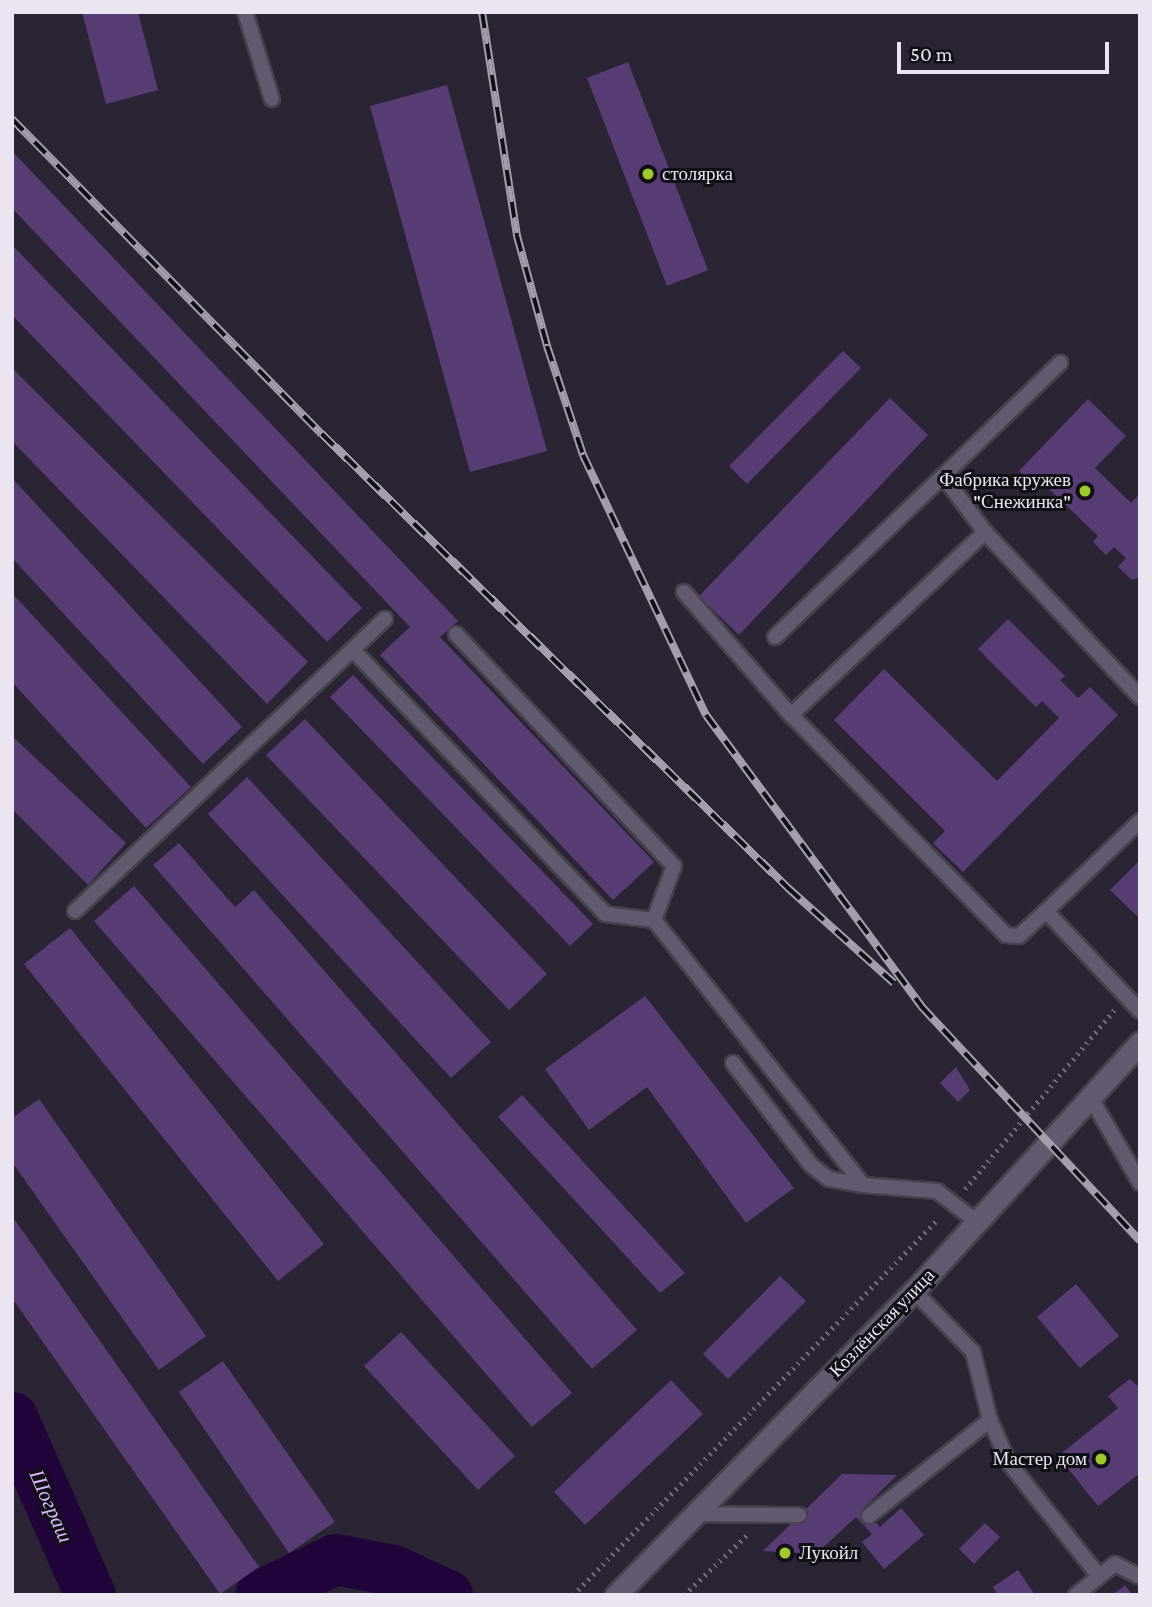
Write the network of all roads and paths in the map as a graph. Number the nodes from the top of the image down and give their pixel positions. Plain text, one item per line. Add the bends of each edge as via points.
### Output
1 (246, 12) edge
2 (272, 99) dead end
3 (1060, 363) dead end
4 (943, 476) junction
5 (985, 532) junction
6 (684, 592) dead end
7 (386, 619) dead end
8 (456, 634) dead end
9 (775, 637) dead end
10 (353, 650) junction
11 (1140, 697) edge
12 (791, 715) junction
13 (1140, 821) edge
14 (75, 911) dead end
15 (1046, 911) junction
16 (654, 920) junction
17 (1126, 996) junction
18 (1140, 1011) edge
19 (1140, 1043) edge
20 (733, 1063) dead end
21 (1091, 1098) junction
22 (1140, 1183) edge
23 (863, 1185) junction
24 (954, 1201) junction
25 (976, 1222) junction
26 (914, 1291) junction
27 (990, 1420) junction
28 (696, 1514) junction
29 (767, 1515) junction
30 (799, 1515) dead end
31 (869, 1516) dead end
32 (1099, 1576) junction
33 (1140, 1577) edge
34 (573, 1595) edge
35 (616, 1595) edge
36 (684, 1595) edge
37 (1076, 1595) edge

1 - 2 lane
3 - 4 lane
4 - 5 lane
4 - 9 lane
5 - 11 lane
5 - 12 lane
6 - 12 lane
7 - 10 lane
8 - 16 lane via 674,866
10 - 14 lane
10 - 16 lane via 605,914
12 - 15 lane via 1006,935 1019,936
13 - 15 lane
15 - 17 lane
16 - 23 lane
17 - 18 lane
17 - 24 path
19 - 21 street, Козлёнская улица
20 - 23 lane via 810,1165 830,1179
21 - 22 lane
21 - 25 street, Козлёнская улица
23 - 24 lane via 937,1191
24 - 25 lane
24 - 34 path
25 - 26 street, Козлёнская улица
26 - 27 lane via 973,1352
26 - 28 street, Козлёнская улица
27 - 31 lane
27 - 32 lane via 1009,1463
28 - 29 lane
28 - 35 street, Козлёнская улица
29 - 30 lane
29 - 36 path
32 - 33 lane via 1115,1564
32 - 37 lane

